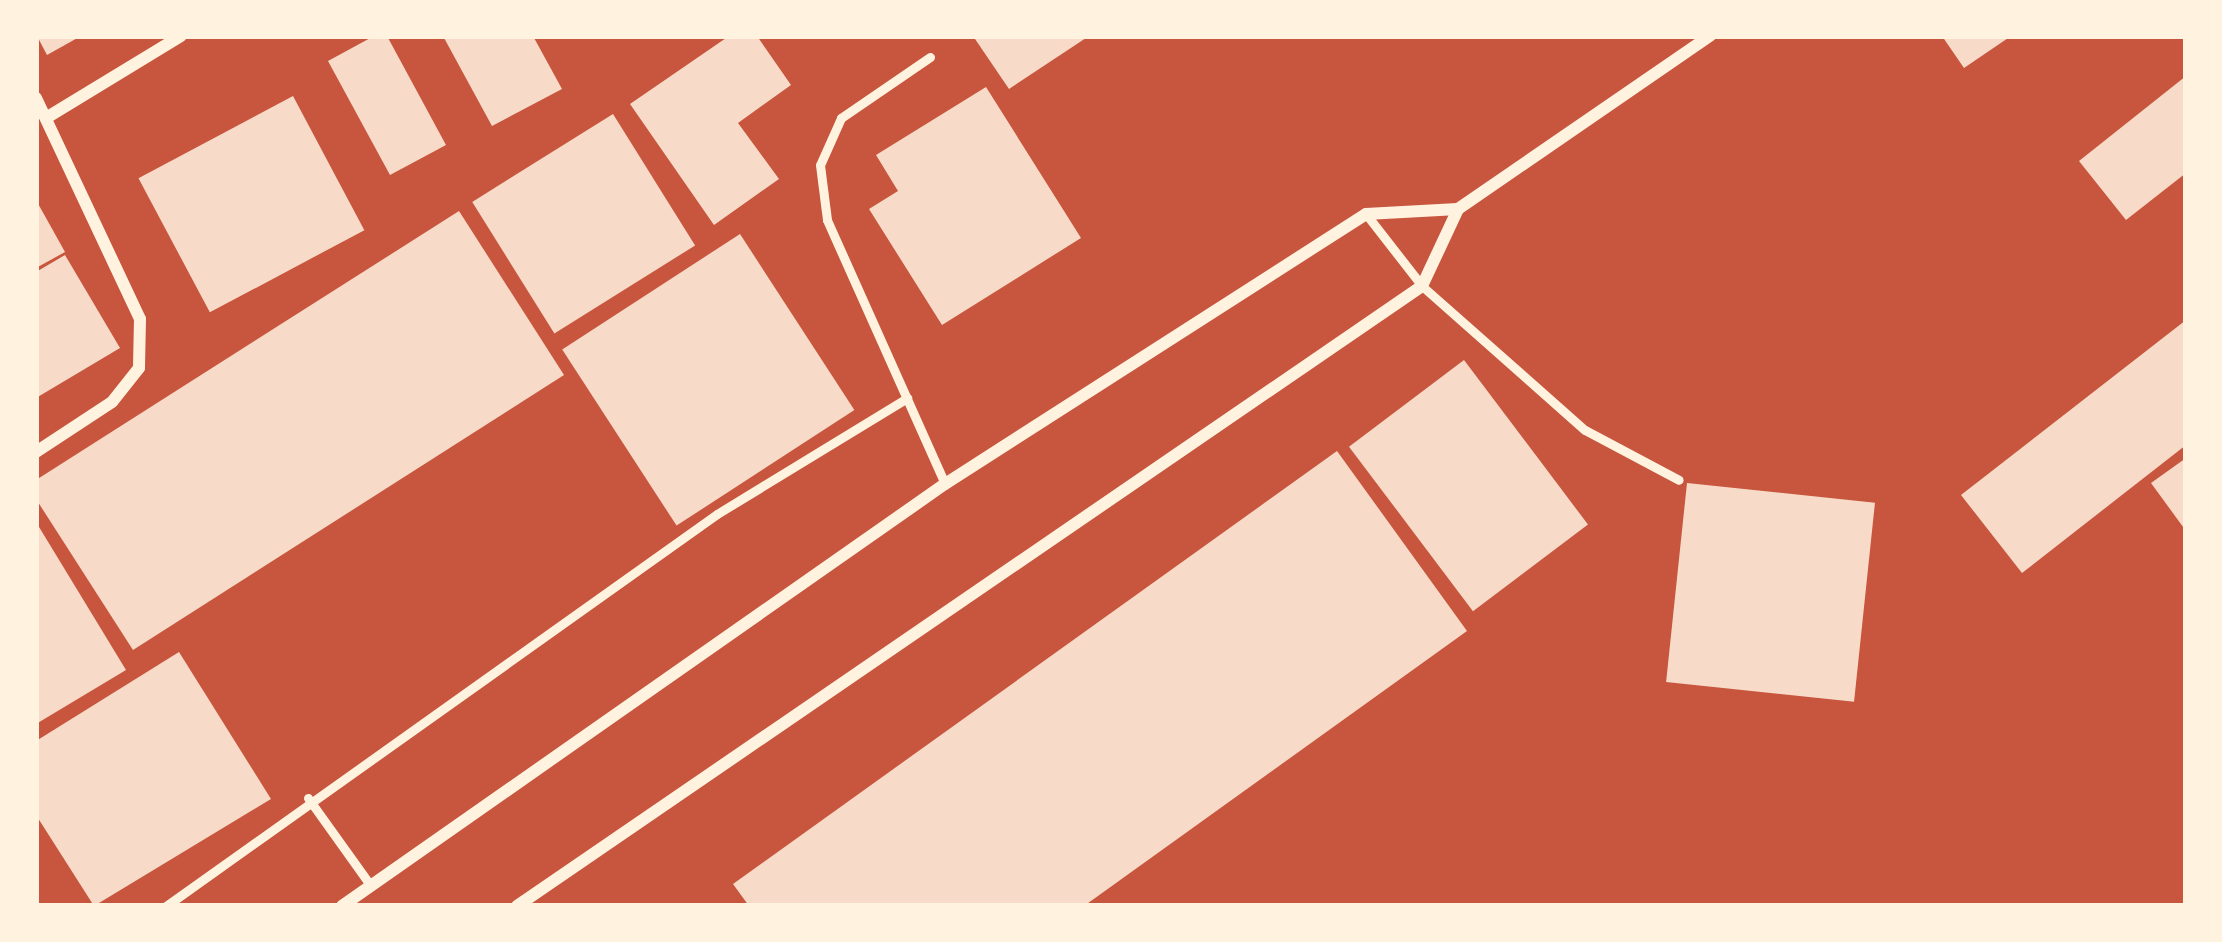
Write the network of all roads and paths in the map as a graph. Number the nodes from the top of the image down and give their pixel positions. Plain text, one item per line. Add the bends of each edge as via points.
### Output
1 (181, 36) edge
2 (1710, 36) edge
3 (930, 57) dead end
4 (36, 98) edge
5 (46, 118) junction
6 (1458, 209) junction
7 (1366, 214) junction
8 (1422, 286) junction
9 (908, 398) junction
10 (36, 452) edge
11 (1679, 480) dead end
12 (945, 484) junction
13 (308, 798) junction
14 (371, 886) junction
15 (166, 906) edge
16 (342, 906) edge
17 (517, 906) edge

1 - 5 street
2 - 6 street
3 - 9 lane via 841,118 820,166 827,220
4 - 5 street
5 - 10 street via 128,279 139,368 112,402
6 - 7 street
6 - 8 street
7 - 8 lane
7 - 12 street
8 - 11 lane via 1586,430
8 - 17 street
9 - 12 lane
9 - 13 lane via 717,514
12 - 14 street
13 - 14 lane
13 - 15 lane
14 - 16 street

